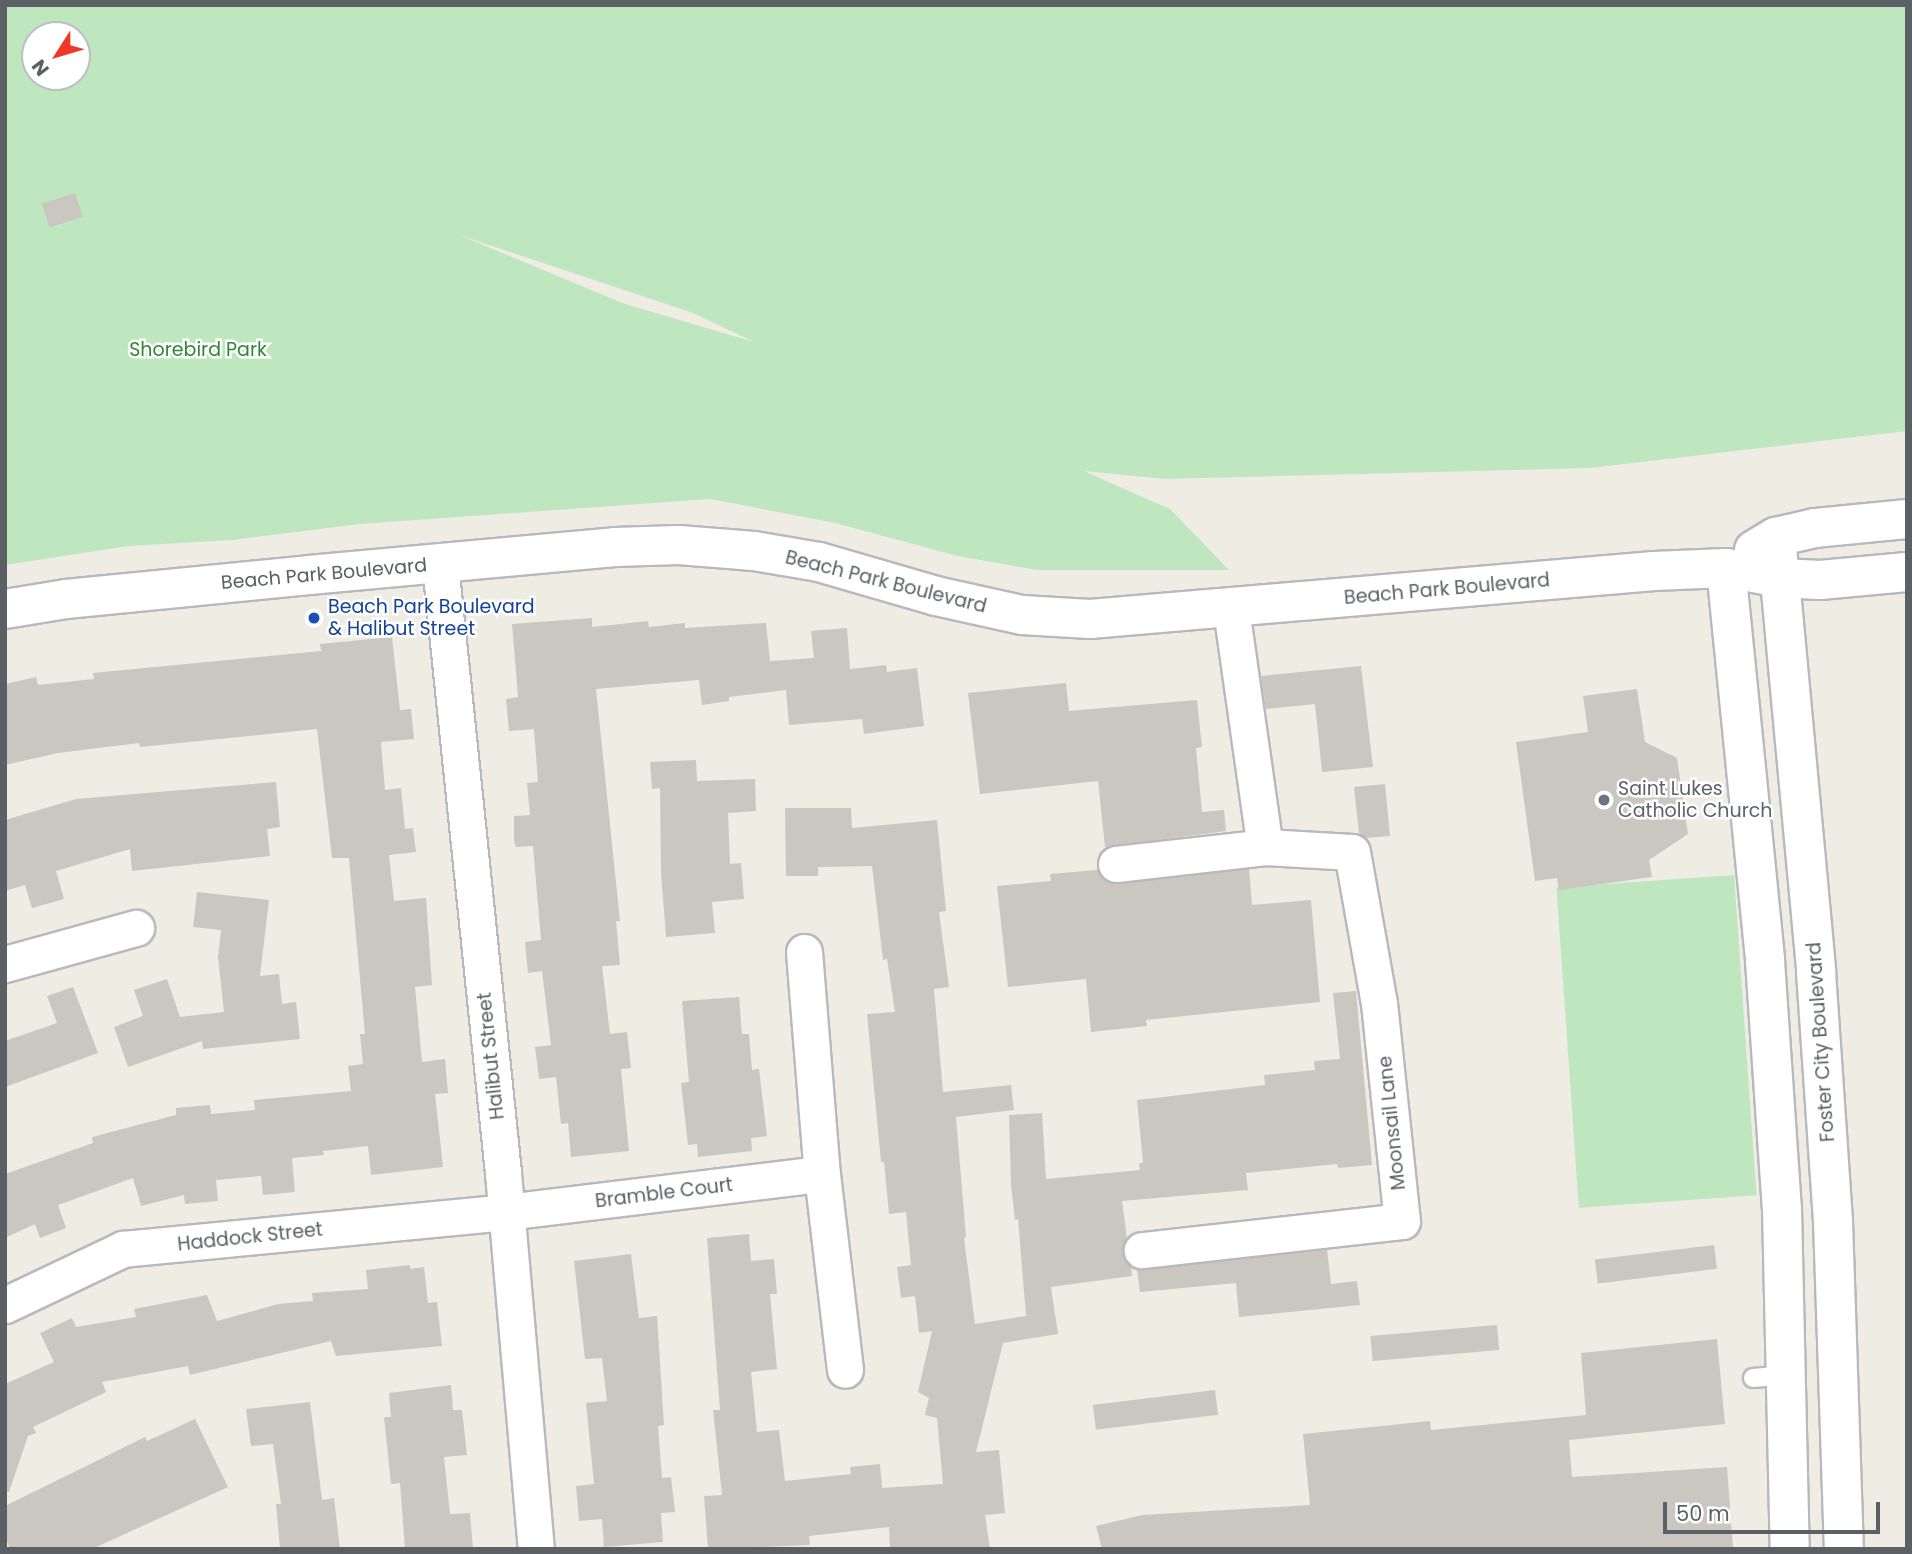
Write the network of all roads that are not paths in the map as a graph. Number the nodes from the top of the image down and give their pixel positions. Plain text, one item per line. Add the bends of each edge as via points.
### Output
1 (1907, 519) edge
2 (1776, 537) junction
3 (440, 564) junction
4 (1726, 568) junction
5 (1907, 572) edge
6 (1781, 578) junction
7 (5, 609) edge
8 (1231, 609) junction
9 (1265, 847) junction
10 (1116, 864) dead end
11 (136, 928) dead end
12 (804, 952) dead end
13 (5, 964) edge
14 (822, 1174) junction
15 (506, 1212) junction
16 (1142, 1250) dead end
17 (5, 1306) edge
18 (845, 1370) dead end
19 (536, 1549) edge
20 (1790, 1549) edge
21 (1844, 1549) edge

1 - 2 main road, Beach Park Boulevard via 1815,528
2 - 4 main road, Beach Park Boulevard
2 - 6 main road, Foster City Boulevard
3 - 7 main road, Beach Park Boulevard via 66,599
3 - 8 main road, Beach Park Boulevard via 679,545 819,562 1022,615 1090,619
3 - 15 street, Halibut Street
4 - 6 main road, Beach Park Boulevard
4 - 8 main road, Beach Park Boulevard
4 - 20 main road via 1765,961 1782,1209 1769,1376
5 - 6 main road, Beach Park Boulevard via 1820,580
6 - 21 main road, Foster City Boulevard via 1832,1207
8 - 9 street
9 - 10 street, Moonsail Lane
9 - 16 street, Moonsail Lane via 1352,852 1379,1003 1402,1221
11 - 13 street
12 - 14 street
14 - 15 street, Bramble Court
14 - 18 street
15 - 17 street, Haddock Street via 123,1250
15 - 19 street, Halibut Street

